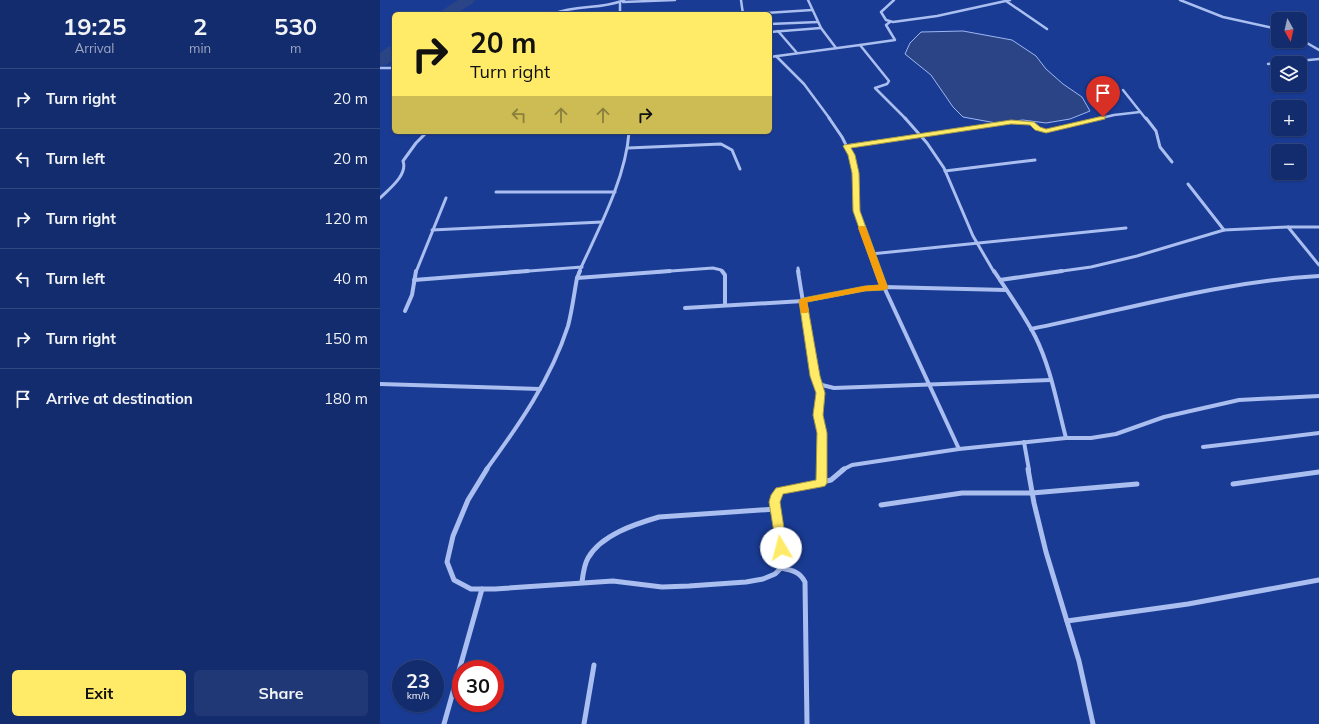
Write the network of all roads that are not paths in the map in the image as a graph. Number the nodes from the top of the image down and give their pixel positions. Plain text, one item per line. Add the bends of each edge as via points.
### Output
1 (675, 0) edge
2 (742, 0) edge
3 (808, 0) edge
4 (894, 0) edge
5 (994, 0) edge
6 (1010, 0) edge
7 (1180, 0) edge
8 (622, 1) edge
9 (1006, 1) edge
10 (996, 3) junction
11 (812, 10) junction
12 (558, 12) edge
13 (620, 12) edge
14 (743, 12) edge
15 (772, 13) edge
16 (818, 22) junction
17 (893, 22) junction
18 (772, 24) edge
19 (1271, 27) edge
20 (821, 28) junction
21 (1047, 29) dead end
22 (778, 31) junction
23 (772, 32) edge
24 (1307, 43) edge
25 (860, 45) junction
26 (836, 48) junction
27 (1319, 50) edge
28 (797, 53) junction
29 (776, 56) junction
30 (772, 57) edge
31 (1319, 59) edge
32 (1268, 64) dead end
33 (380, 68) edge
34 (392, 68) edge
35 (1123, 90) dead end
36 (1140, 112) junction
37 (425, 134) edge
38 (629, 134) edge
39 (921, 135) junction
40 (846, 146) junction
41 (628, 148) junction
42 (1034, 160) dead end
43 (1172, 162) dead end
44 (740, 169) dead end
45 (945, 170) junction
46 (1188, 184) dead end
47 (496, 192) dead end
48 (615, 192) junction
49 (380, 198) edge
50 (446, 198) dead end
51 (602, 222) junction
52 (1288, 227) junction
53 (1319, 227) edge
54 (1126, 228) dead end
55 (432, 230) junction
56 (1224, 230) junction
57 (977, 244) junction
58 (871, 254) junction
59 (1319, 265) edge
60 (582, 267) junction
61 (798, 268) dead end
62 (1319, 276) edge
63 (577, 278) junction
64 (414, 280) junction
65 (1000, 280) junction
66 (884, 288) junction
67 (1006, 290) junction
68 (803, 301) junction
69 (725, 305) junction
70 (685, 308) dead end
71 (405, 311) dead end
72 (1031, 329) junction
73 (1051, 380) junction
74 (818, 383) junction
75 (380, 384) edge
76 (928, 384) junction
77 (540, 389) junction
78 (1319, 396) edge
79 (1319, 433) edge
80 (1066, 438) junction
81 (1024, 442) junction
82 (1203, 447) dead end
83 (959, 449) junction
84 (1319, 472) edge
85 (821, 483) junction
86 (1137, 484) dead end
87 (1233, 484) dead end
88 (1032, 492) junction
89 (881, 505) dead end
90 (776, 508) junction
91 (781, 568) junction
92 (1319, 580) edge
93 (582, 582) junction
94 (482, 589) junction
95 (1067, 621) junction
96 (594, 665) dead end
97 (444, 724) edge
98 (584, 724) edge
99 (807, 724) edge
100 (1093, 724) edge

1 - 8 street
2 - 14 street
3 - 11 street
4 - 17 street via 881,12 886,20
5 - 10 street
6 - 9 street
7 - 19 street via 1223,17
8 - 12 street via 572,7
8 - 13 street
9 - 10 street
9 - 21 street
10 - 17 street via 942,15
11 - 15 street
11 - 16 street
16 - 18 street
16 - 20 street
17 - 25 street via 886,24 895,40
20 - 22 street
20 - 26 street
22 - 23 street
22 - 28 street
24 - 27 street
25 - 26 street
25 - 39 street via 889,81 875,88
26 - 28 street
28 - 29 street
29 - 30 street
29 - 40 street via 815,97
31 - 32 street
33 - 34 street
35 - 36 street
36 - 39 street via 1114,115 1046,131 1032,123 1011,122
36 - 43 street via 1156,131 1160,147
37 - 49 street via 403,161 403,173
38 - 41 street
39 - 40 street
39 - 45 street
40 - 58 street via 856,173 857,211
41 - 44 street via 722,144 733,149
41 - 48 street
42 - 45 street
45 - 57 street
46 - 56 street
47 - 48 street
48 - 51 street
50 - 55 street
51 - 55 street
51 - 60 street
52 - 53 street
52 - 56 street
52 - 59 street
54 - 57 street
55 - 64 street
56 - 65 street via 1091,267
57 - 58 street
57 - 65 street
58 - 66 street
60 - 63 street
60 - 64 street
61 - 68 street
62 - 72 street via 1281,278 1196,291
63 - 69 street via 713,268 721,270 725,275
63 - 77 street via 568,325 558,354
64 - 71 street via 412,295
65 - 67 street
66 - 67 street
66 - 68 street via 865,289
66 - 76 street
67 - 72 street
68 - 69 street
68 - 74 street
69 - 70 street
72 - 73 street
73 - 76 street
73 - 80 street
74 - 76 street via 824,387 834,388
74 - 85 street via 821,393 818,415 822,433
75 - 77 street
76 - 83 street
77 - 94 street via 468,500 453,536 447,562 454,580 471,589
78 - 80 street via 1239,400 1164,417 1116,434
79 - 82 street
80 - 81 street
81 - 83 street
81 - 88 street
83 - 85 street via 852,465 841,470 831,480
84 - 87 street
85 - 90 street via 780,491 776,495
86 - 88 street
88 - 89 street via 962,493
88 - 95 street via 1046,552
90 - 91 street via 783,561
90 - 93 street via 659,517 643,521 598,546 589,556
91 - 93 street via 763,579 689,586 662,587 614,581
91 - 99 street via 795,570 802,575 805,582
92 - 95 street via 1188,604
93 - 94 street
94 - 97 street
95 - 100 street via 1080,661
96 - 98 street

